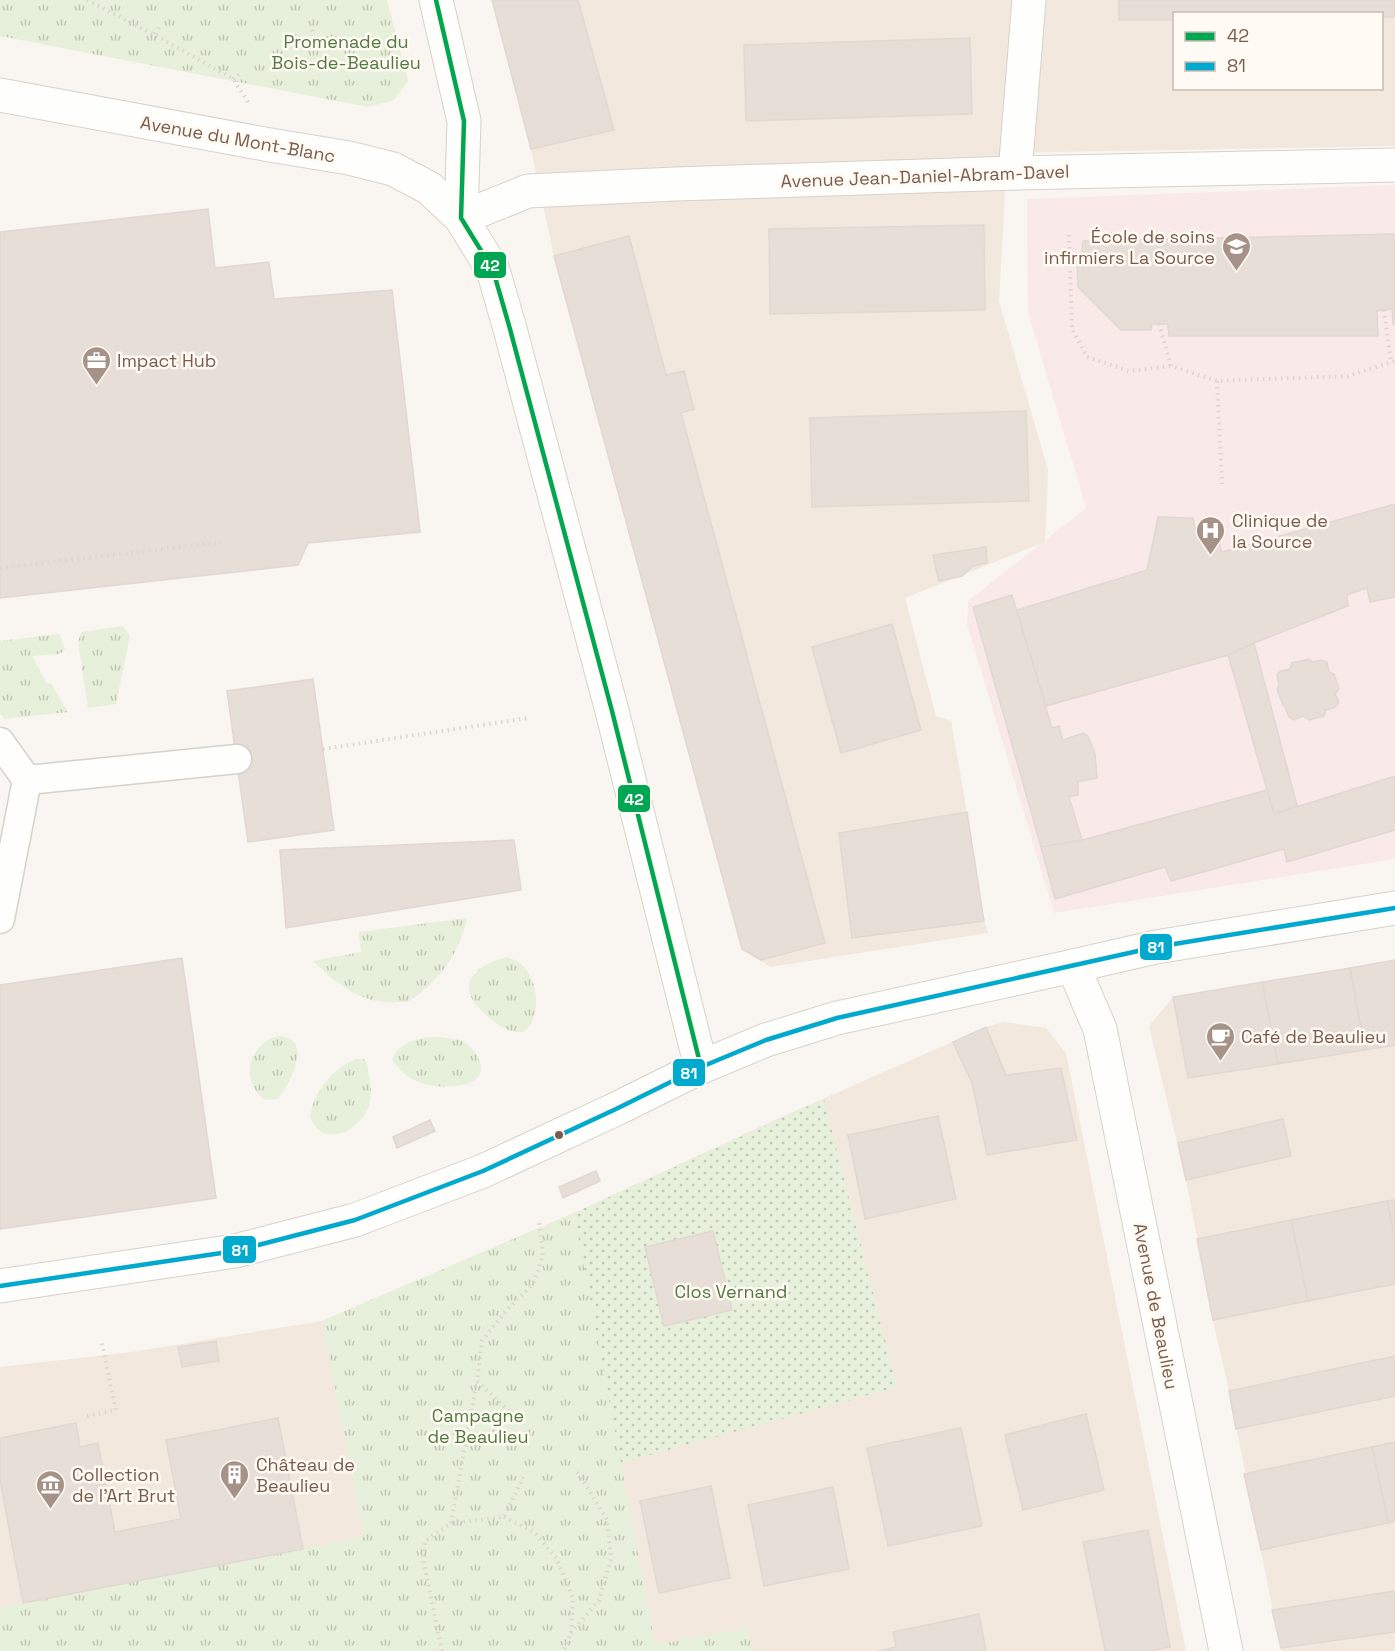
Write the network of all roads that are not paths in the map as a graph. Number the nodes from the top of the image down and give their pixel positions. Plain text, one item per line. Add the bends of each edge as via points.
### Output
1 (436, 0) edge
2 (1029, 0) edge
3 (0, 94) edge
4 (1395, 165) edge
5 (1015, 172) junction
6 (461, 218) junction
7 (0, 742) edge
8 (237, 759) dead end
9 (27, 780) junction
10 (1395, 908) edge
11 (0, 919) edge
12 (1073, 966) junction
13 (701, 1067) junction
14 (0, 1286) edge
15 (1226, 1651) edge

1 - 6 main road via 464,121
2 - 5 main road
3 - 6 main road, Avenue du Mont-Blanc via 393,169 429,189
4 - 5 main road, Avenue Jean-Daniel-Abram-Davel
5 - 6 main road, Avenue Jean-Daniel-Abram-Davel via 528,191
6 - 13 main road, Avenue du Mont-Blanc via 493,270 507,319 612,711
7 - 9 street
8 - 9 street
9 - 11 street
10 - 12 main road via 1156,947
12 - 13 main road via 837,1018 766,1040
12 - 15 main road, Avenue de Beaulieu via 1100,1029
13 - 14 main road via 483,1171 355,1220 235,1251

